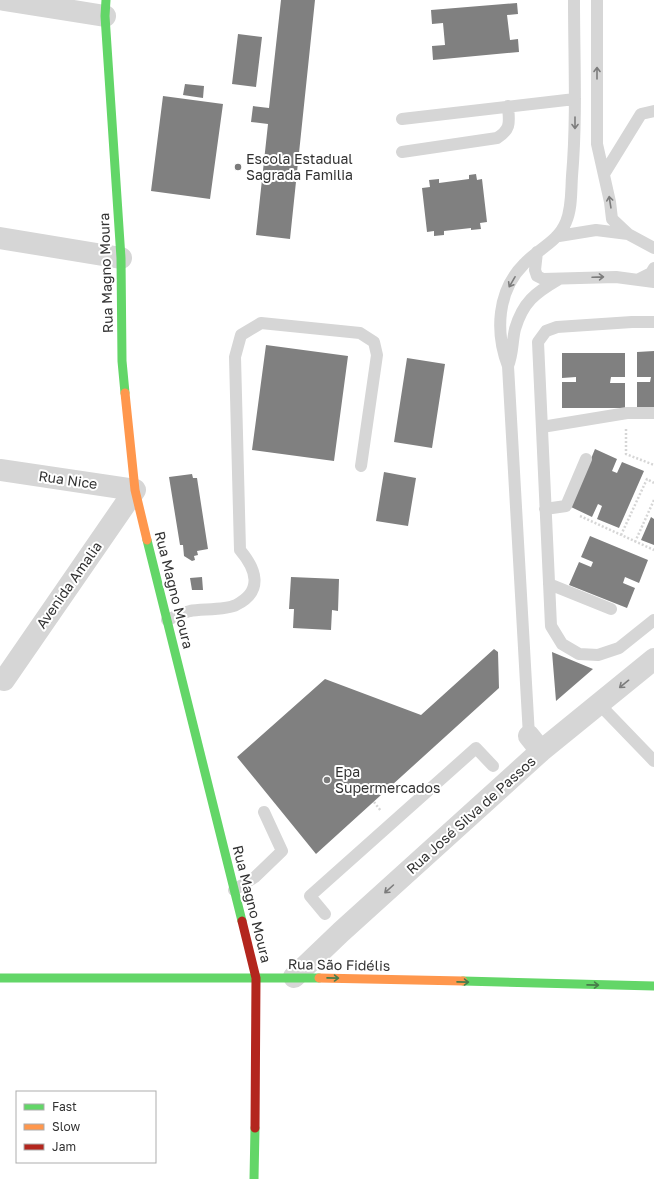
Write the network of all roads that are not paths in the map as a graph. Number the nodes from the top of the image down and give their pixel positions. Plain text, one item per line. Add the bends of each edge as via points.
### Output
1 (4, 0) edge
2 (574, 0) edge
3 (598, 0) edge
4 (106, 8) edge
5 (575, 99) junction
6 (508, 106) junction
7 (654, 111) edge
8 (402, 119) dead end
9 (402, 152) dead end
10 (604, 174) junction
11 (628, 234) junction
12 (559, 236) junction
13 (0, 238) edge
14 (652, 248) edge
15 (537, 252) junction
16 (121, 258) junction
17 (654, 268) edge
18 (559, 279) junction
19 (639, 279) junction
20 (654, 282) edge
21 (654, 322) edge
22 (508, 366) junction
23 (654, 413) edge
24 (542, 427) junction
25 (586, 459) dead end
26 (361, 466) dead end
27 (0, 470) edge
28 (135, 490) junction
29 (545, 509) junction
30 (549, 584) junction
31 (611, 609) dead end
32 (167, 620) junction
33 (654, 620) edge
34 (654, 659) edge
35 (4, 680) dead end
36 (599, 704) junction
37 (535, 743) junction
38 (654, 761) edge
39 (492, 766) dead end
40 (264, 812) dead end
41 (234, 890) junction
42 (326, 914) dead end
43 (294, 977) junction
44 (0, 978) edge
45 (256, 978) junction
46 (654, 986) edge
47 (254, 1179) edge

1 - 4 street
2 - 5 lane
10 -> 3 lane via 597,144
4 - 16 street, Rua Magno Moura
5 - 6 lane
5 -> 12 lane via 575,146 570,201 567,221
6 - 8 lane
6 - 9 lane via 509,125 505,133 497,138
7 - 10 lane via 641,114
11 -> 10 lane via 612,219
11 - 12 lane via 596,230
11 - 14 lane
12 - 15 lane
13 - 16 street
15 - 18 lane via 537,276 543,279
15 -> 22 lane via 523,264 510,283 500,310 501,340
16 - 28 street, Rua Magno Moura via 122,361
17 - 19 lane via 651,273
18 -> 19 lane
18 - 22 lane via 529,299 515,330 512,356
19 - 20 lane
21 - 24 lane via 557,327 546,331 538,342
22 - 37 lane
23 - 24 lane via 627,413
24 - 29 lane
25 - 29 lane via 566,506
26 - 32 lane via 377,355 374,342 360,333 261,323 241,335 235,357 240,550 251,563 256,577 251,593 236,606 189,611
27 - 28 street, Rua Nice
28 - 32 street, Rua Magno Moura
28 - 35 street, Avenida Amalia
29 - 30 lane
30 - 31 lane
30 - 33 lane via 551,626 562,644 579,654 598,655 619,648
32 - 41 street, Rua Magno Moura
34 -> 36 street, Rua José Silva de Passos
36 - 37 street, Rua José Silva de Passos
36 - 38 lane
37 -> 43 street, Rua José Silva de Passos
39 - 42 lane via 476,748 470,753 310,896
40 - 41 lane via 282,851 255,877
41 - 45 street, Rua Magno Moura
43 - 45 street, Rua São Fidélis
43 -> 46 street, Rua São Fidélis
44 - 45 street, Rua São Fidélis
45 - 47 street, Rua Magno Moura

